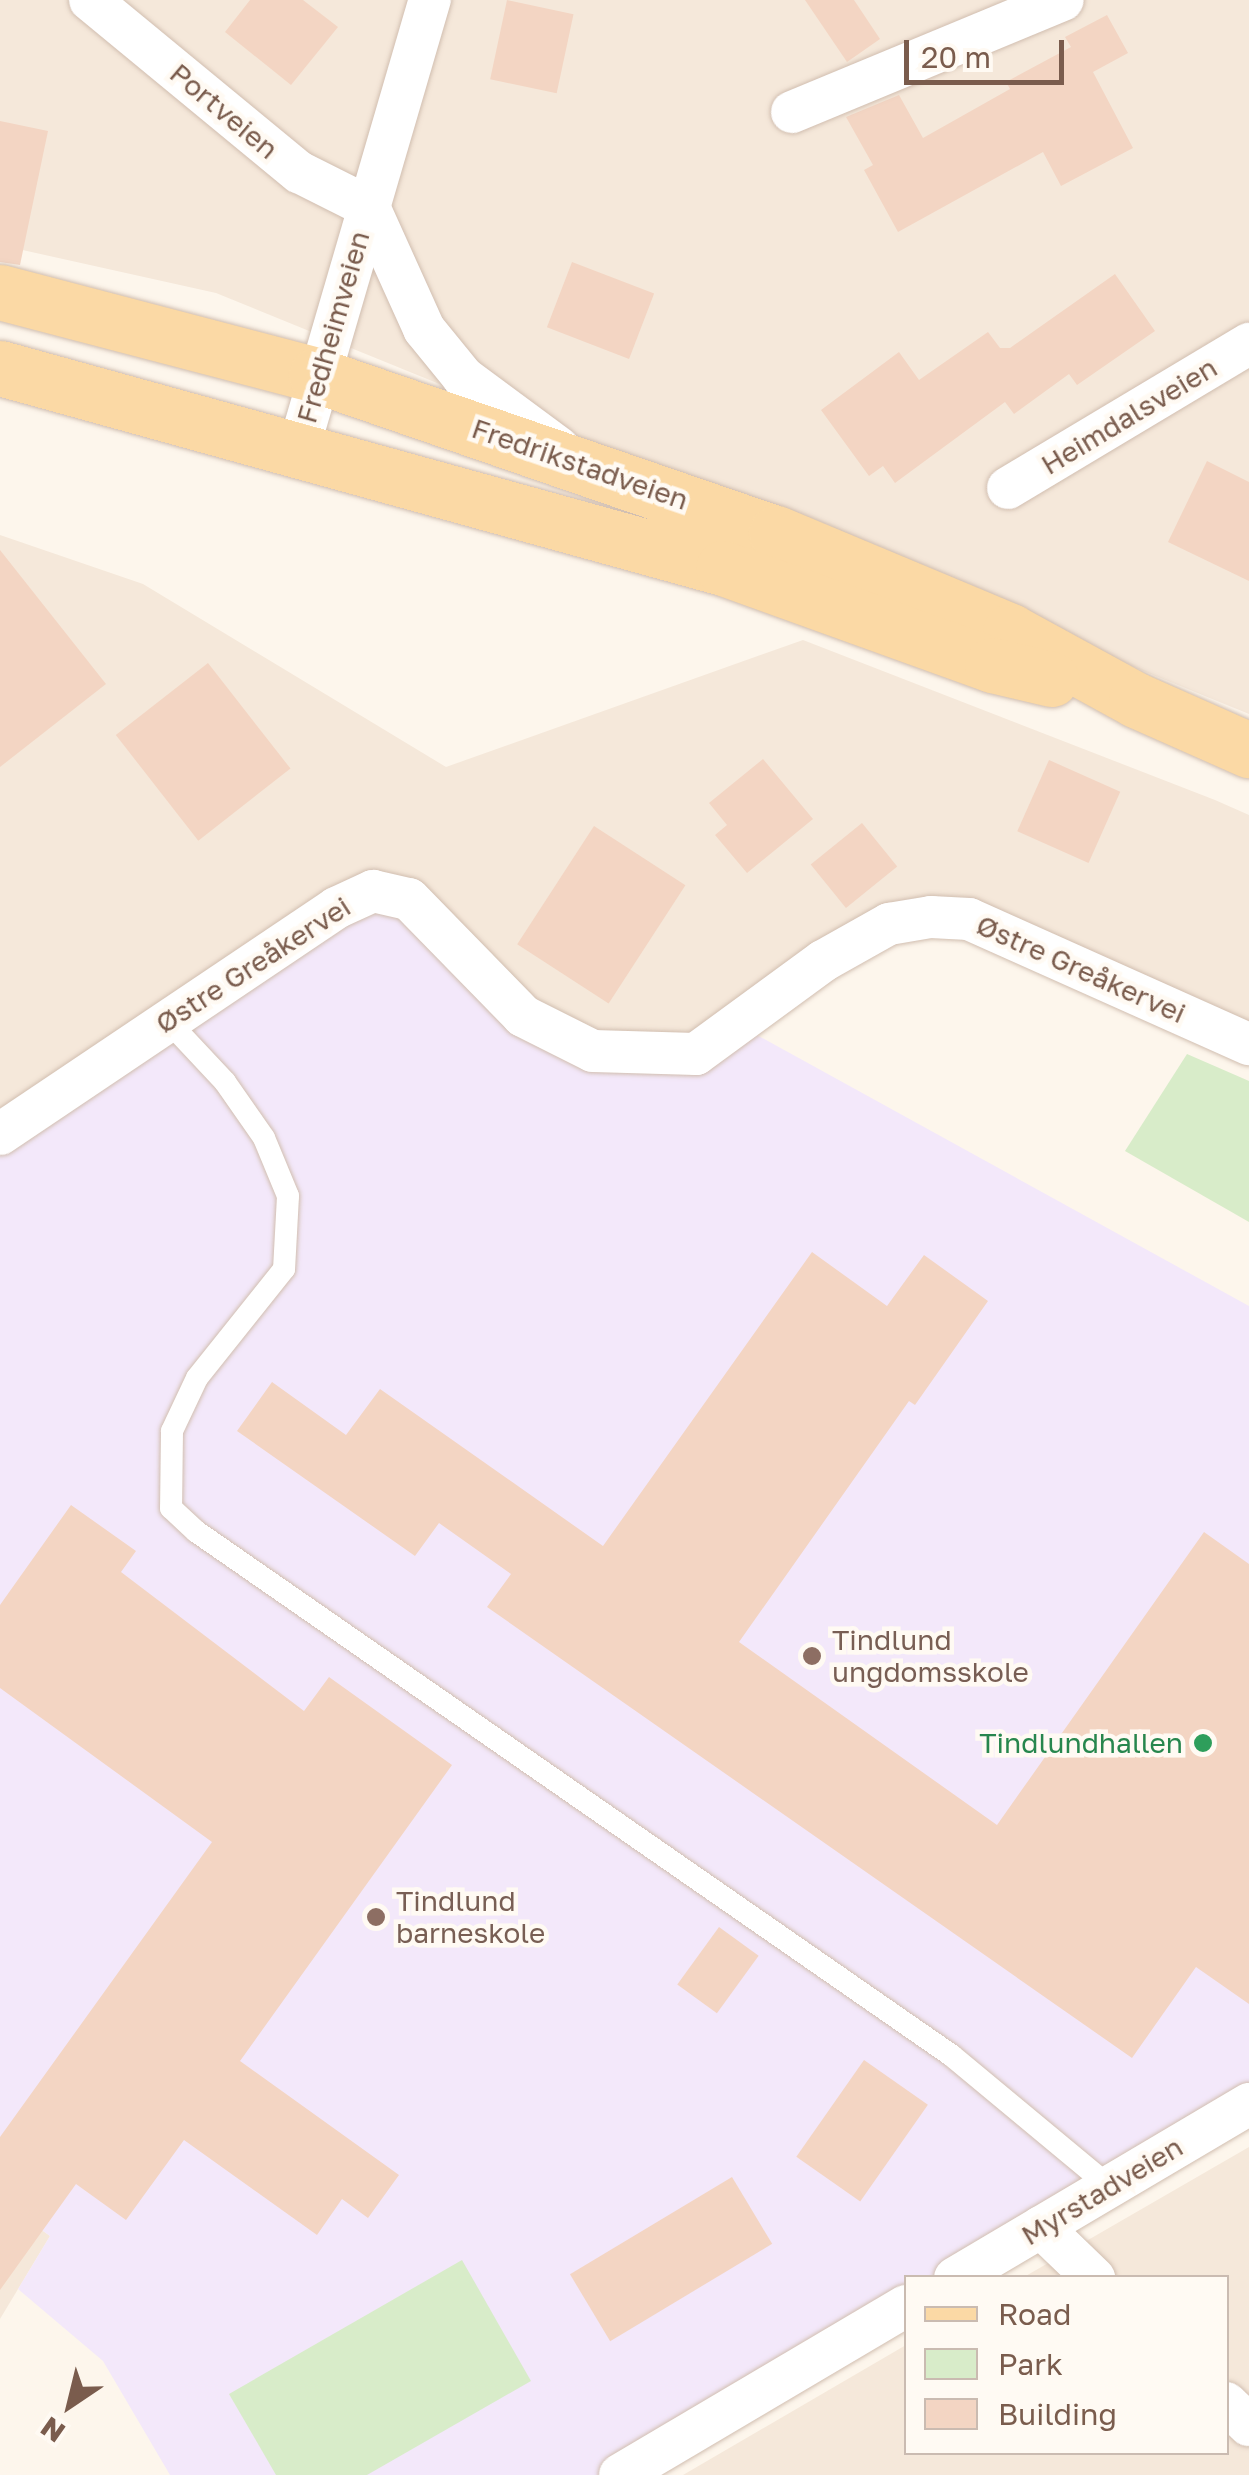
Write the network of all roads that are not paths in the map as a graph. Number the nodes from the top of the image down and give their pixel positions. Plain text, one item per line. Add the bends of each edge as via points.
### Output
1 (90, 0) edge
2 (430, 0) edge
3 (1063, 0) edge
4 (792, 112) dead end
5 (369, 207) junction
6 (0, 292) edge
7 (1249, 344) edge
8 (0, 368) edge
9 (316, 375) junction
10 (299, 447) junction
11 (574, 460) junction
12 (1008, 488) dead end
13 (1136, 700) junction
14 (1249, 750) edge
15 (167, 1020) junction
16 (1249, 1044) edge
17 (0, 1134) edge
18 (1249, 2104) edge
19 (1109, 2186) junction
20 (1041, 2226) junction
21 (960, 2275) edge
22 (1091, 2275) edge
23 (904, 2307) edge
24 (1229, 2406) edge
25 (1249, 2425) edge
26 (620, 2475) edge

1 - 5 street, Portveien via 298,172
2 - 5 street, Fredheimveien
3 - 4 street
5 - 9 street, Fredheimveien
5 - 11 street, Fredheimveien via 401,289 463,377
6 - 9 main road, Fredrikstadveien
7 - 12 street, Heimdalsveien
8 - 10 main road, Fredrikstadveien
9 - 10 street, Fredheimveien
9 - 11 main road, Fredrikstadveien
10 - 13 main road, Fredrikstadveien via 723,568 992,664
11 - 13 main road, Fredrikstadveien via 776,533 992,624
13 - 14 main road, Fredrikstadveien
15 - 16 street, Østre Greåkervei via 373,891 409,898 523,1016 593,1052 696,1054 823,961 889,924 931,917 969,918
15 - 17 street, Østre Greåkervei
15 - 19 lane via 264,1138 288,1196 284,1269 197,1378 172,1431 171,1508 196,1532 950,2055
18 - 19 street, Myrstadveien
19 - 20 street, Myrstadveien
20 - 21 street, Myrstadveien
20 - 22 street
23 - 26 street
24 - 25 street

